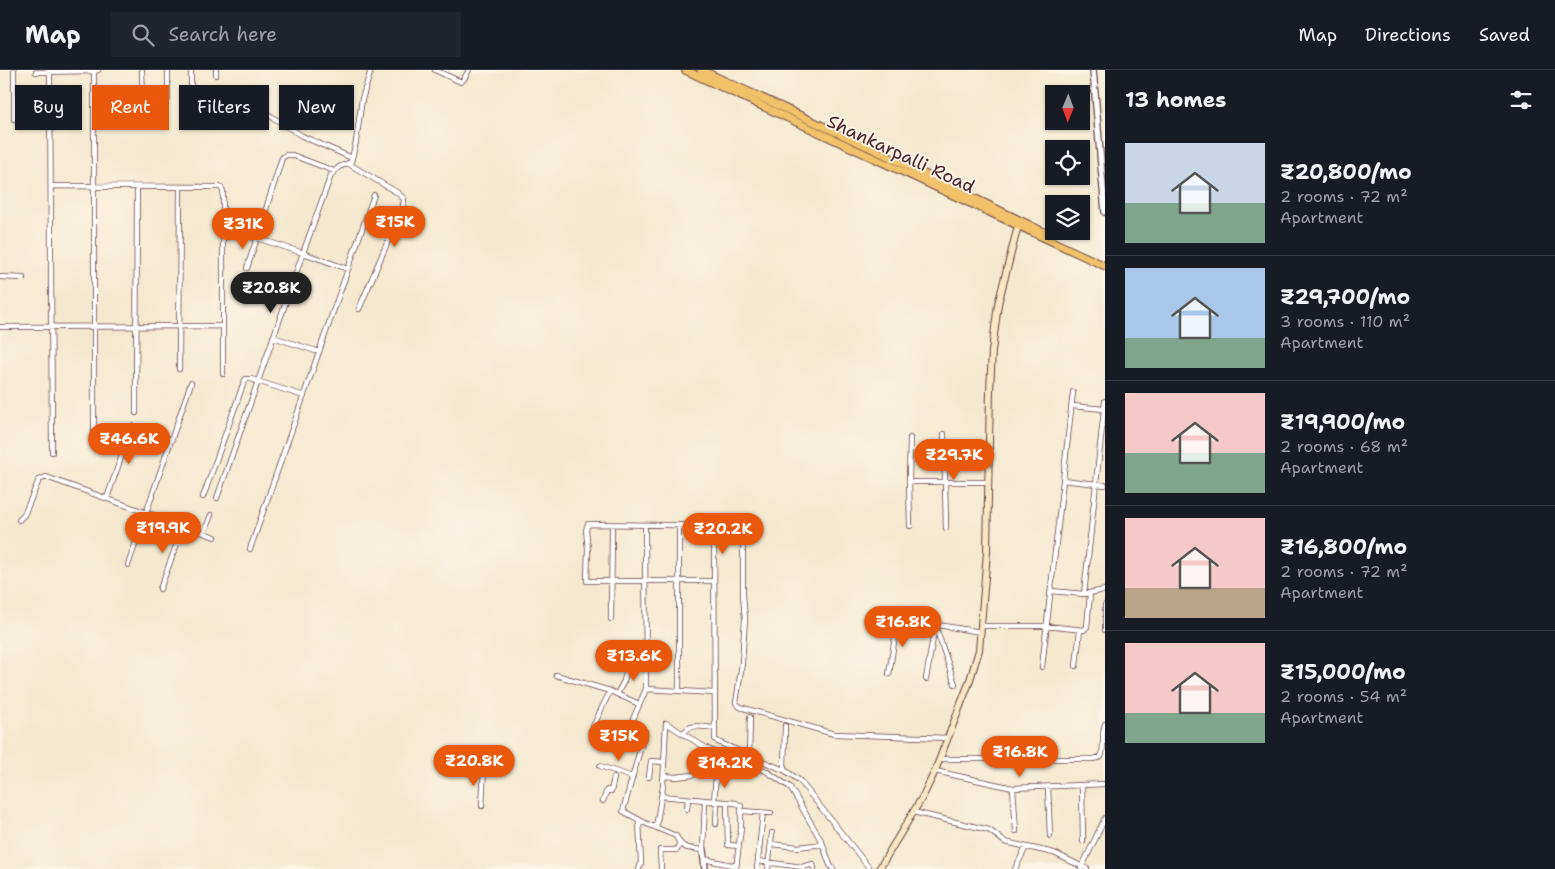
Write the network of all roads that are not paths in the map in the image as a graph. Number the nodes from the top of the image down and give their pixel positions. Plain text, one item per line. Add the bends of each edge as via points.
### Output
1 (14, 70) edge
2 (142, 70) edge
3 (168, 70) edge
4 (191, 70) edge
5 (371, 70) edge
6 (434, 70) edge
7 (469, 70) edge
8 (685, 70) edge
9 (701, 70) edge
10 (1093, 70) edge
11 (50, 71) junction
12 (96, 71) edge
13 (36, 72) dead end
14 (143, 85) edge
15 (168, 85) edge
16 (191, 85) edge
17 (270, 115) dead end
18 (14, 119) dead end
19 (352, 158) junction
20 (349, 164) junction
21 (334, 171) junction
22 (50, 186) junction
23 (94, 186) junction
24 (137, 187) junction
25 (180, 187) junction
26 (374, 195) dead end
27 (1105, 212) edge
28 (1019, 223) junction
29 (257, 238) junction
30 (303, 253) junction
31 (1105, 262) edge
32 (1105, 266) edge
33 (247, 268) dead end
34 (348, 269) junction
35 (0, 277) edge
36 (23, 278) dead end
37 (359, 309) dead end
38 (180, 326) junction
39 (223, 326) junction
40 (0, 327) edge
41 (51, 327) junction
42 (94, 327) junction
43 (137, 327) junction
44 (274, 336) junction
45 (319, 352) junction
46 (179, 369) dead end
47 (223, 374) dead end
48 (258, 381) junction
49 (191, 383) dead end
50 (1073, 392) dead end
51 (304, 396) junction
52 (1105, 401) edge
53 (1072, 406) junction
54 (1104, 408) edge
55 (136, 413) dead end
56 (944, 434) dead end
57 (910, 438) dead end
58 (171, 440) junction
59 (94, 443) dead end
60 (52, 452) dead end
61 (1063, 480) junction
62 (910, 482) junction
63 (945, 482) junction
64 (988, 482) junction
65 (1096, 484) junction
66 (1105, 485) edge
67 (204, 497) dead end
68 (107, 498) junction
69 (217, 498) dead end
70 (146, 511) junction
71 (211, 515) dead end
72 (20, 520) dead end
73 (184, 526) junction
74 (910, 526) dead end
75 (946, 528) dead end
76 (612, 529) dead end
77 (645, 529) dead end
78 (679, 529) dead end
79 (714, 529) dead end
80 (204, 533) junction
81 (215, 537) dead end
82 (250, 549) dead end
83 (128, 565) dead end
84 (612, 581) junction
85 (646, 581) junction
86 (679, 581) junction
87 (713, 581) junction
88 (160, 589) dead end
89 (1105, 590) edge
90 (1051, 591) junction
91 (1084, 594) junction
92 (1090, 594) junction
93 (1105, 605) edge
94 (882, 616) dead end
95 (898, 618) junction
96 (611, 619) dead end
97 (935, 625) junction
98 (1046, 626) junction
99 (982, 629) junction
100 (1080, 630) junction
101 (1103, 630) edge
102 (628, 662) dead end
103 (1076, 666) dead end
104 (1042, 667) dead end
105 (889, 674) dead end
106 (556, 675) dead end
107 (926, 678) dead end
108 (955, 684) dead end
109 (646, 689) junction
110 (610, 691) junction
111 (679, 691) junction
112 (714, 693) junction
113 (617, 694) junction
114 (640, 704) junction
115 (750, 717) dead end
116 (1105, 724) edge
117 (785, 726) dead end
118 (714, 728) junction
119 (591, 731) dead end
120 (645, 732) dead end
121 (683, 734) junction
122 (948, 738) junction
123 (620, 747) dead end
124 (749, 755) junction
125 (940, 759) junction
126 (664, 762) junction
127 (600, 766) dead end
128 (484, 769) dead end
129 (784, 770) junction
130 (934, 771) junction
131 (716, 775) dead end
132 (664, 776) junction
133 (693, 776) dead end
134 (632, 777) junction
135 (649, 777) dead end
136 (614, 778) dead end
137 (1105, 784) edge
138 (1082, 785) junction
139 (1048, 787) junction
140 (1013, 788) junction
141 (661, 796) junction
142 (688, 799) junction
143 (705, 801) junction
144 (603, 802) dead end
145 (715, 802) junction
146 (727, 803) junction
147 (482, 806) dead end
148 (687, 809) dead end
149 (742, 811) junction
150 (704, 812) junction
151 (913, 812) junction
152 (763, 813) junction
153 (716, 814) junction
154 (772, 814) dead end
155 (1105, 818) edge
156 (639, 820) junction
157 (716, 824) dead end
158 (656, 827) junction
159 (1016, 830) dead end
160 (772, 833) dead end
161 (1050, 836) dead end
162 (1083, 841) dead end
163 (679, 844) junction
164 (771, 844) junction
165 (823, 844) junction
166 (739, 846) junction
167 (1026, 847) junction
168 (703, 850) junction
169 (704, 859) junction
170 (758, 861) junction
171 (769, 863) junction
172 (736, 867) edge
173 (802, 868) edge
174 (1083, 868) edge
175 (639, 869) edge
176 (661, 869) edge
177 (706, 869) edge
178 (757, 869) edge
179 (768, 869) edge
180 (814, 869) edge
181 (833, 869) edge
182 (870, 869) edge
183 (879, 869) edge
184 (1015, 869) edge

1 - 18 street
2 - 14 street
3 - 15 street
4 - 16 street
5 - 19 street
6 - 7 street via 461,82
8 - 28 main road, Shankarpalli Road
9 - 28 main road, Shankarpalli Road via 873,149
10 - 27 street
11 - 12 street
11 - 13 street
11 - 22 street
12 - 23 street
17 - 19 street via 302,136
19 - 20 street
20 - 21 street
20 - 37 street via 404,199
21 - 29 street via 292,155 282,158
21 - 30 street
22 - 23 street
22 - 41 street
23 - 24 street
23 - 42 street
24 - 25 street
24 - 43 street
25 - 38 street
25 - 39 street via 218,186 223,191
26 - 34 street
28 - 31 main road, Shankarpalli Road
28 - 32 main road, Shankarpalli Road
28 - 64 main road via 995,325
29 - 30 street
29 - 33 street
30 - 34 street
30 - 44 street
34 - 45 street
35 - 36 street
38 - 39 street
38 - 43 street
38 - 46 street
39 - 47 street
40 - 41 street
41 - 42 street
41 - 60 street
42 - 43 street
42 - 59 street
43 - 55 street
44 - 45 street
44 - 48 street
45 - 51 street
48 - 51 street
48 - 67 street via 248,379 244,382
48 - 69 street
49 - 58 street
50 - 53 street
51 - 82 street
52 - 54 street
53 - 54 street
53 - 61 street
54 - 65 street
56 - 63 street
57 - 62 street
58 - 68 street via 132,426
58 - 70 street
61 - 65 street
61 - 90 street
62 - 63 street
62 - 74 street
63 - 64 street
63 - 75 street
64 - 99 main road
65 - 66 street
65 - 91 street
68 - 70 street
68 - 72 street via 42,478
70 - 73 street
70 - 83 street
71 - 80 street
73 - 80 street
73 - 88 street
76 - 84 street
77 - 85 street
78 - 86 street
79 - 87 street
80 - 81 street
84 - 85 street
84 - 96 street
84 - 122 street via 588,580 588,524 743,526 745,619 736,703 740,707 834,734
85 - 86 street
85 - 109 street
86 - 87 street
86 - 111 street
87 - 112 street
89 - 92 street
90 - 91 street
90 - 98 street
91 - 92 street
92 - 100 street via 1087,626
93 - 101 street
94 - 95 street
95 - 97 street
95 - 105 street
97 - 99 street
97 - 107 street
97 - 108 street
98 - 99 street
98 - 100 street
98 - 104 street
99 - 122 main road via 976,663
100 - 103 street
102 - 113 street
106 - 110 street
109 - 111 street
109 - 114 street
110 - 113 street
110 - 119 street
111 - 112 street
112 - 118 street
113 - 114 street
114 - 123 street
115 - 124 street
116 - 125 street via 1101,757 1093,759
117 - 129 street
118 - 121 street via 693,725
118 - 124 street via 718,742
120 - 134 street
121 - 126 street via 666,724
121 - 165 street via 723,757 744,761 766,771 790,787
122 - 125 main road
124 - 129 street
125 - 130 main road
126 - 132 street
126 - 135 street via 651,761
127 - 134 street
128 - 147 street
129 - 182 street via 800,781
130 - 140 street
130 - 151 main road
131 - 145 street
132 - 133 street
132 - 141 street
134 - 156 street via 623,811
136 - 144 street via 611,791 608,790
137 - 138 street
138 - 139 street
138 - 162 street
139 - 140 street
139 - 161 street
140 - 159 street
141 - 142 street
141 - 158 street
142 - 143 street
142 - 148 street
143 - 145 street
143 - 150 street
145 - 146 street
145 - 153 street
146 - 149 street via 739,804
146 - 166 street via 728,845
149 - 152 street
149 - 166 street
150 - 153 street
150 - 168 street
151 - 167 street via 989,830 1005,842
151 - 183 main road
152 - 154 street
152 - 170 street
153 - 157 street
155 - 174 street
156 - 158 street
156 - 175 street
158 - 163 street via 676,836
160 - 164 street
163 - 168 street
163 - 176 street via 677,850 660,850
164 - 165 street via 798,847
164 - 171 street
165 - 181 street
166 - 172 street
167 - 174 street via 1054,853
167 - 184 street
168 - 169 street
169 - 172 street
169 - 177 street
170 - 171 street
170 - 178 street
171 - 173 street
171 - 179 street
173 - 180 street via 813,864

